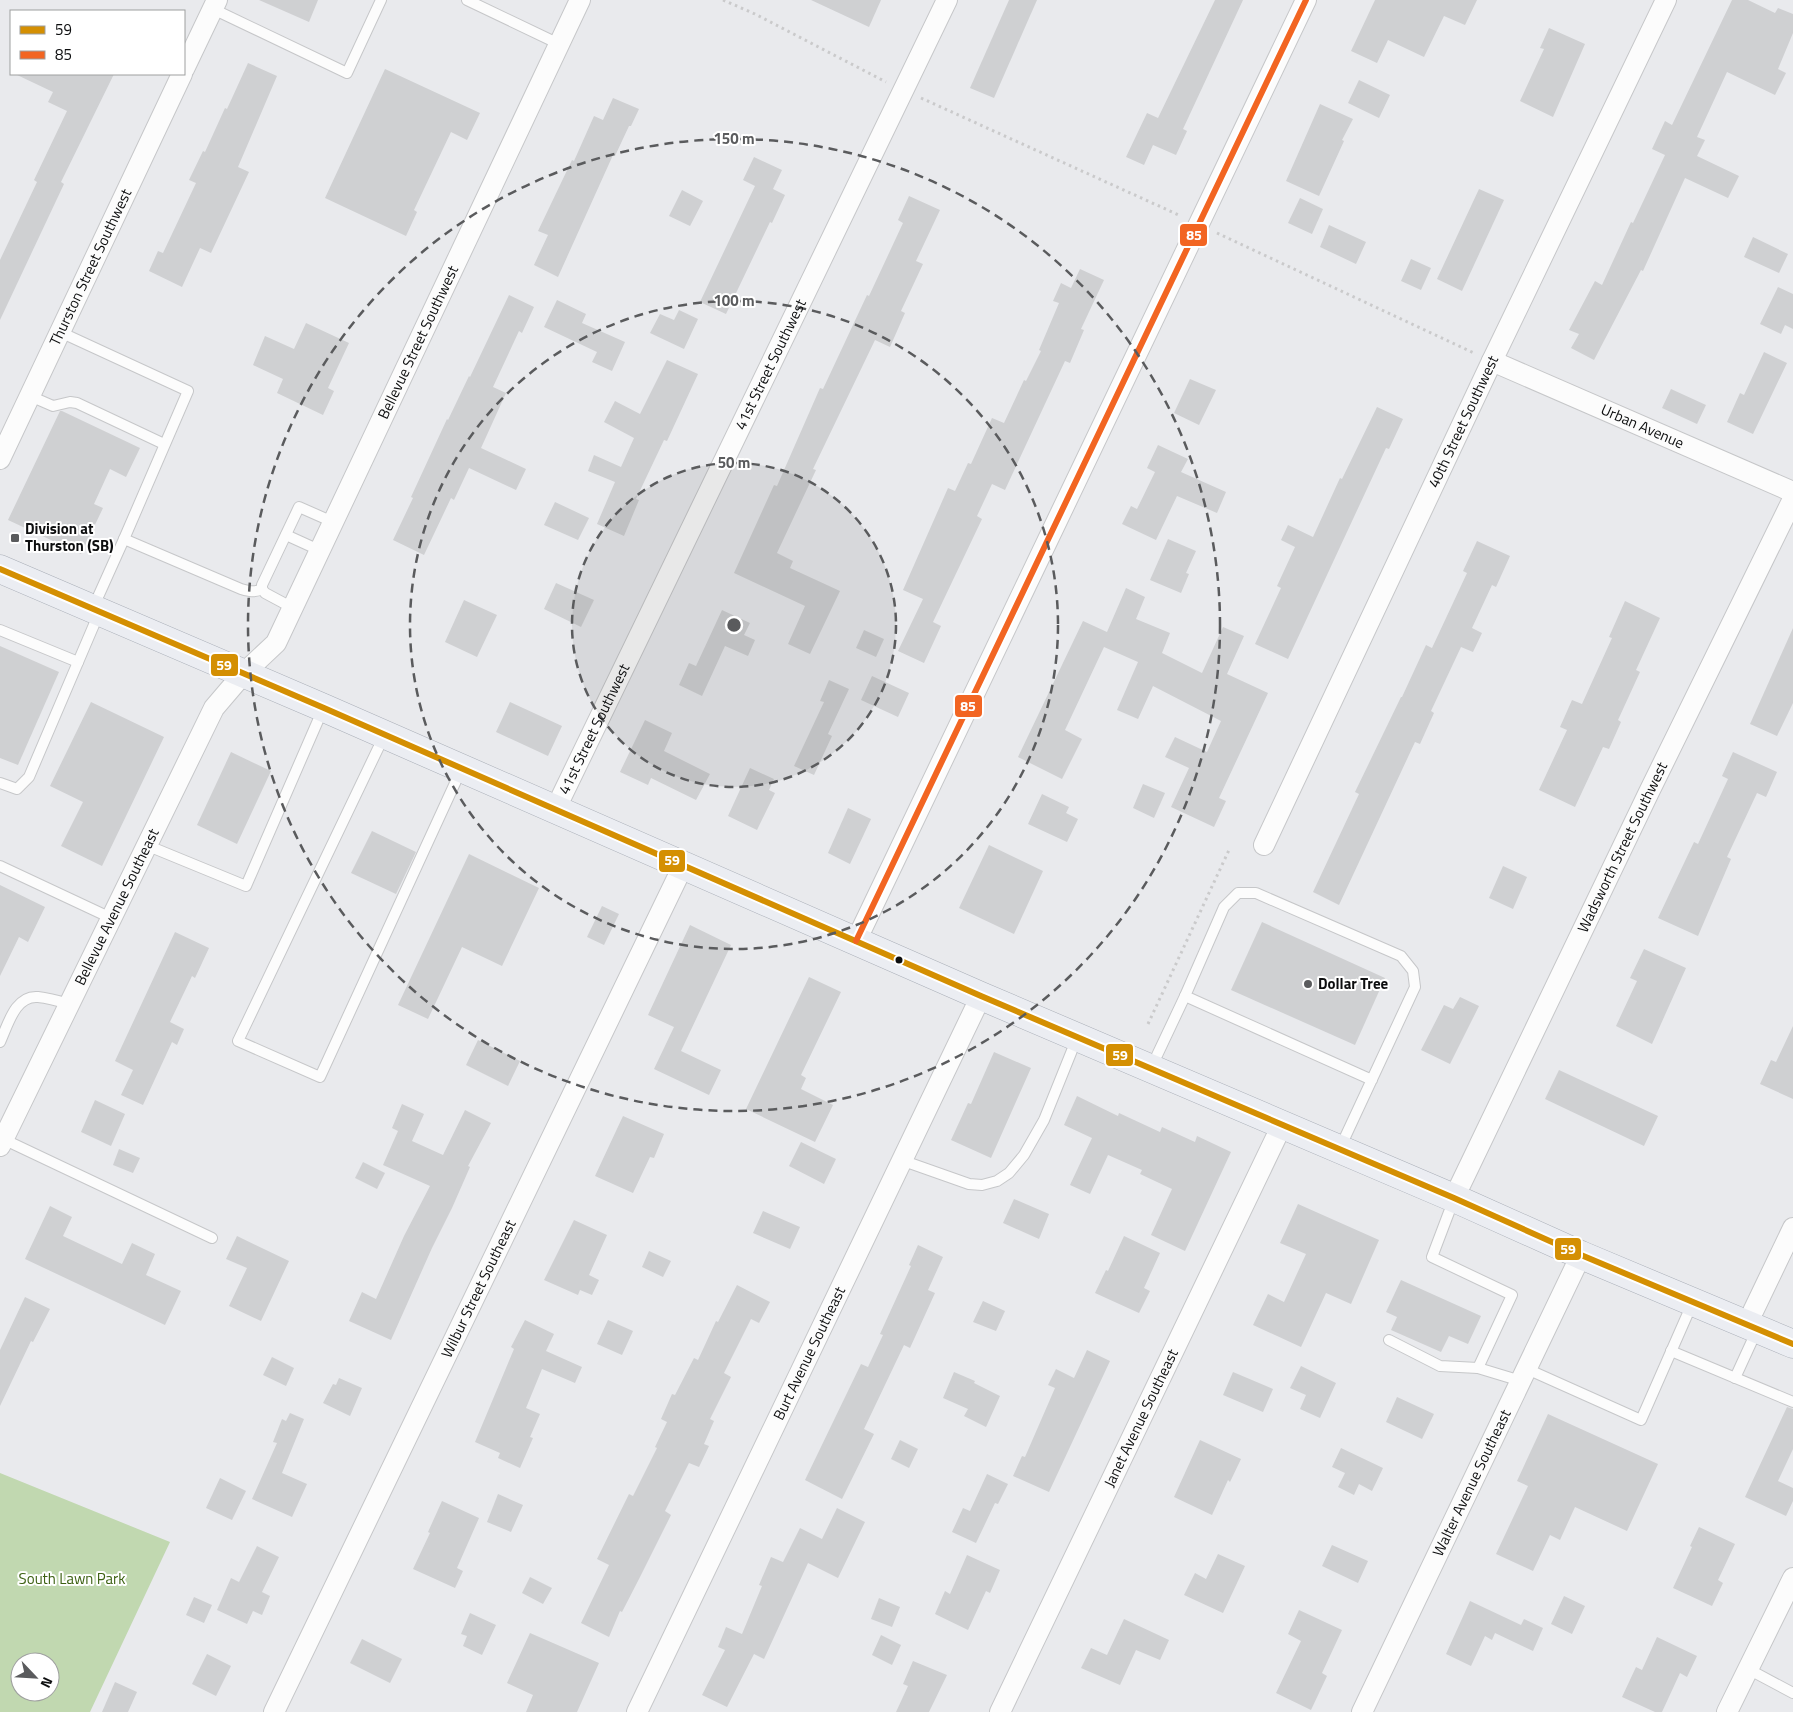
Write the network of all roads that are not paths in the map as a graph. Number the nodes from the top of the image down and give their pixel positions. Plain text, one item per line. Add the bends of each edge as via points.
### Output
1 (381, 0) edge
2 (467, 0) edge
3 (580, 0) edge
4 (947, 0) edge
5 (1306, 0) edge
6 (1666, 0) edge
7 (215, 4) edge
8 (559, 44) junction
9 (185, 68) edge
10 (182, 75) edge
11 (60, 332) junction
12 (1492, 361) junction
13 (30, 396) junction
14 (164, 444) junction
15 (0, 459) edge
16 (1793, 492) edge
17 (1793, 499) edge
18 (333, 522) junction
19 (286, 535) junction
20 (124, 539) junction
21 (319, 550) junction
22 (1, 572) edge
23 (262, 589) junction
24 (293, 608) junction
25 (96, 610) junction
26 (0, 630) edge
27 (78, 662) junction
28 (243, 674) junction
29 (324, 708) junction
30 (385, 735) junction
31 (462, 769) junction
32 (0, 783) edge
33 (556, 810) junction
34 (146, 845) junction
35 (1264, 845) dead end
36 (0, 866) edge
37 (683, 866) junction
38 (111, 918) junction
39 (856, 941) junction
40 (981, 996) junction
41 (1185, 996) junction
42 (69, 1004) junction
43 (1077, 1037) junction
44 (0, 1042) edge
45 (1150, 1068) junction
46 (1372, 1080) junction
47 (1282, 1125) junction
48 (2, 1142) edge
49 (1340, 1149) junction
50 (901, 1160) junction
51 (1454, 1198) junction
52 (1793, 1228) edge
53 (212, 1238) dead end
54 (1581, 1256) junction
55 (1693, 1302) junction
56 (1752, 1326) junction
57 (1389, 1340) dead end
58 (1793, 1344) edge
59 (1671, 1351) junction
60 (1478, 1368) junction
61 (1524, 1375) junction
62 (1735, 1378) junction
63 (1793, 1402) edge
64 (1793, 1578) edge
65 (1748, 1669) junction
66 (1793, 1693) edge
67 (274, 1712) edge
68 (637, 1712) edge
69 (1000, 1712) edge
70 (1362, 1712) edge
71 (1727, 1712) edge

1 - 7 lane via 347,73
2 - 8 lane
3 - 8 street, Bellevue Street Southwest
4 - 33 street, 41st Street Southwest
5 - 39 street
6 - 12 street, 40th Street Southwest
7 - 9 street
8 - 18 street, Bellevue Street Southwest
10 - 11 street, Thurston Street Southwest
11 - 13 street, Thurston Street Southwest
11 - 14 lane via 188,390
12 - 16 street, Urban Avenue
12 - 35 street, 40th Street Southwest
13 - 14 lane via 53,406 77,403
13 - 15 street, Thurston Street Southwest
14 - 20 lane
17 - 51 street, Wadsworth Street Southwest
18 - 19 lane via 299,507
18 - 21 street, Bellevue Street Southwest
19 - 21 lane
19 - 23 lane
20 - 23 lane via 240,589 257,592
20 - 25 lane
21 - 24 street, Bellevue Street Southwest
22 - 25 main road
23 - 24 lane
24 - 28 street, Bellevue Street Southwest via 276,643
25 - 27 lane
25 - 28 main road
26 - 27 lane
27 - 32 lane via 28,777 17,789
28 - 29 main road
28 - 34 street, Bellevue Avenue Southeast via 214,708
29 - 30 main road
29 - 34 lane via 246,886
30 - 31 main road
30 - 31 lane via 238,1041 320,1077
31 - 33 main road
33 - 37 main road
34 - 38 street, Bellevue Avenue Southeast
36 - 38 lane
37 - 39 main road
37 - 67 street, Wilbur Street Southeast
38 - 42 street, Bellevue Avenue Southeast
39 - 40 main road
40 - 43 main road
40 - 50 street, Burt Avenue Southeast
41 - 45 lane
41 - 46 lane
41 - 46 lane via 1224,907 1238,893 1256,893 1401,956 1413,972 1415,987
42 - 44 lane via 28,998 16,1009
42 - 48 street, Bellevue Avenue Southeast
43 - 45 main road
43 - 50 lane via 1044,1120 1024,1155 1009,1173 997,1181 969,1184
45 - 47 main road
46 - 49 lane
47 - 49 main road
47 - 69 street, Janet Avenue Southeast
48 - 53 lane
49 - 51 main road
50 - 68 street, Burt Avenue Southeast
51 - 54 main road
51 - 60 lane via 1432,1257 1512,1295
52 - 56 street
54 - 55 main road
54 - 61 street, Walter Avenue Southeast
55 - 56 main road
55 - 59 lane
56 - 58 main road
56 - 62 lane
57 - 60 lane via 1440,1366
59 - 61 lane via 1641,1420
59 - 62 lane
60 - 61 lane
61 - 70 street, Walter Avenue Southeast
62 - 63 lane
64 - 65 street
65 - 66 lane
65 - 71 street

